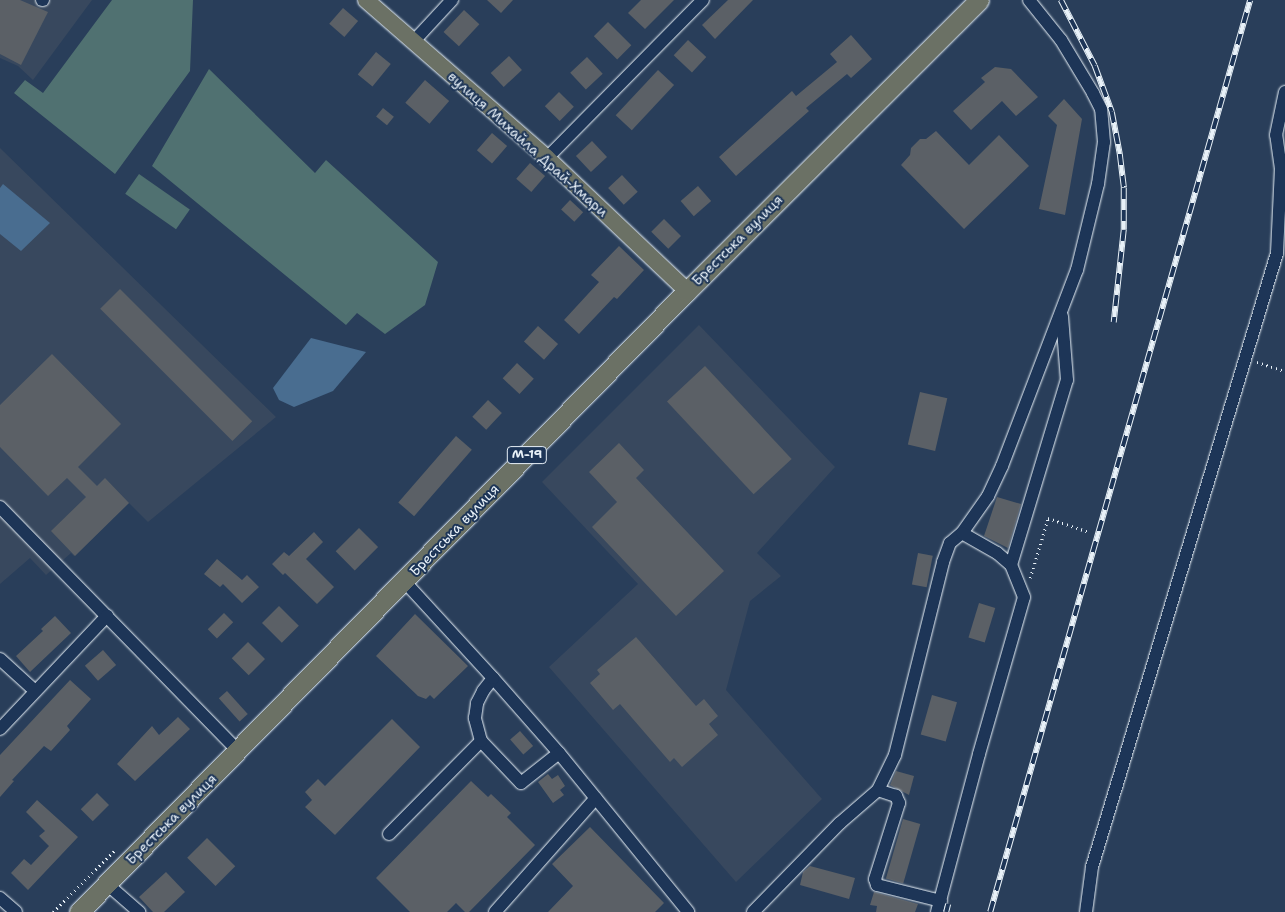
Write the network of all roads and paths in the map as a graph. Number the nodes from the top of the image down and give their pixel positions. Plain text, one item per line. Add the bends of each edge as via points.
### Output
1 (366, 0) edge
2 (452, 0) edge
3 (703, 0) edge
4 (979, 0) edge
5 (1029, 0) edge
6 (414, 42) junction
7 (1285, 92) edge
8 (547, 158) junction
9 (687, 291) junction
10 (1062, 311) junction
11 (1244, 358) junction
12 (1285, 371) edge
13 (0, 507) edge
14 (1088, 532) dead end
15 (962, 533) junction
16 (1011, 565) junction
17 (404, 581) junction
18 (1024, 597) junction
19 (107, 616) junction
20 (0, 659) edge
21 (493, 678) junction
22 (35, 692) junction
23 (0, 729) edge
24 (481, 741) junction
25 (238, 751) junction
26 (559, 753) junction
27 (878, 790) junction
28 (596, 798) junction
29 (389, 834) dead end
30 (107, 884) junction
31 (0, 898) edge
32 (939, 906) edge
33 (16, 912) edge
34 (79, 912) edge
35 (139, 912) edge
36 (495, 912) edge
37 (688, 912) edge
38 (753, 912) edge
39 (1086, 912) edge

1 - 6 main road, вулиця Михайла Драй-Хмари
2 - 6 street
3 - 8 street
4 - 9 highway, Брестська вулиця / М-19
5 - 10 street via 1079,68 1101,108 1104,126 1102,164 1088,226
6 - 8 main road, вулиця Михайла Драй-Хмари
7 - 11 street via 1276,135 1280,169 1277,253
8 - 9 main road, вулиця Михайла Драй-Хмари
9 - 17 highway, Брестська вулиця / М-19
10 - 15 street via 1002,466 988,496
10 - 16 street via 1067,380
11 - 12 path
11 - 39 street via 1092,868
13 - 19 street
14 - 18 path via 1048,518
15 - 16 street
15 - 27 street via 950,543 943,562 895,755
16 - 18 street
17 - 21 street
17 - 25 highway, Брестська вулиця / М-19
18 - 32 street
19 - 22 street
19 - 25 street
20 - 22 street
21 - 24 street via 477,703 475,718
21 - 26 street
22 - 23 street
24 - 26 street via 521,783
24 - 29 street
25 - 30 highway, Брестська вулиця / М-19
26 - 28 street
27 - 32 street via 896,796 899,803 874,879 877,885
27 - 38 street via 840,822
28 - 36 street
28 - 37 street
30 - 34 highway, Брестська вулиця / М-19
30 - 35 street
31 - 33 street

